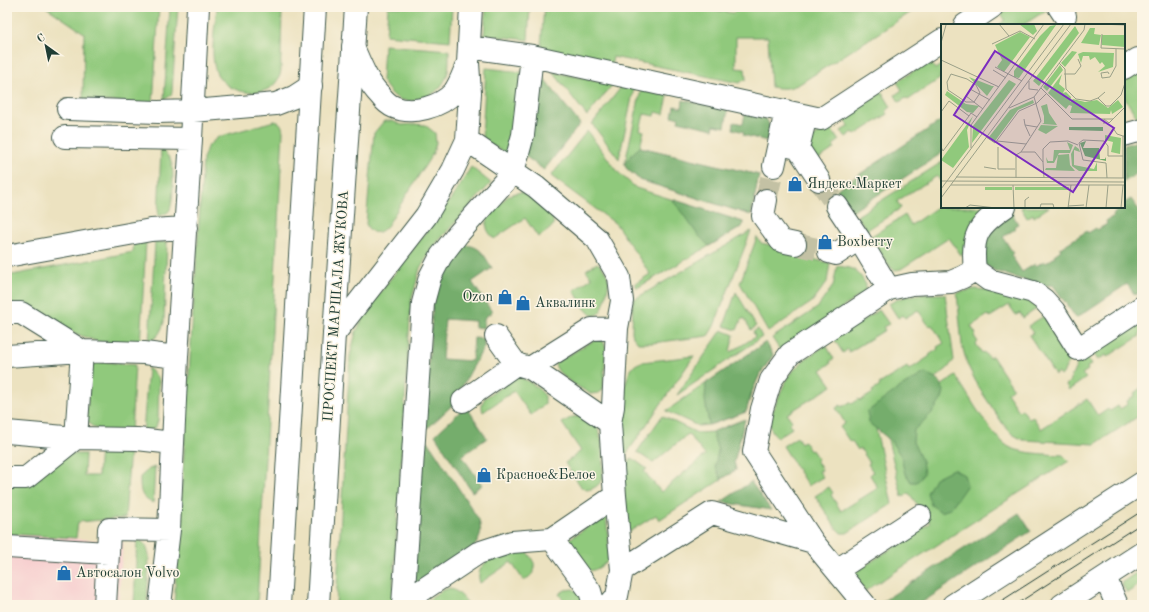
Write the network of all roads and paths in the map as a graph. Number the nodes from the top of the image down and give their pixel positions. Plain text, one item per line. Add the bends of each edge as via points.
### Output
1 (198, 7) edge
2 (315, 7) edge
3 (356, 7) edge
4 (471, 7) edge
5 (992, 7) edge
6 (966, 24) edge
7 (941, 41) edge
8 (353, 47) junction
9 (468, 55) junction
10 (532, 56) junction
11 (311, 86) junction
12 (68, 109) dead end
13 (192, 111) junction
14 (796, 114) junction
15 (1142, 130) edge
16 (1125, 135) edge
17 (65, 137) dead end
18 (191, 139) junction
19 (466, 140) junction
20 (789, 146) junction
21 (774, 166) tunnel mouth
22 (513, 172) junction
23 (819, 180) tunnel mouth
24 (766, 200) tunnel mouth
25 (837, 206) tunnel mouth
26 (1004, 208) edge
27 (186, 228) junction
28 (859, 239) junction
29 (795, 244) tunnel mouth
30 (829, 252) tunnel mouth
31 (7, 256) edge
32 (975, 270) junction
33 (889, 289) junction
34 (1142, 307) edge
35 (7, 312) edge
36 (617, 328) junction
37 (334, 334) junction
38 (496, 336) dead end
39 (82, 351) junction
40 (7, 356) edge
41 (177, 357) junction
42 (523, 366) junction
43 (463, 401) dead end
44 (610, 424) junction
45 (7, 432) edge
46 (76, 438) junction
47 (173, 443) junction
48 (7, 478) edge
49 (1142, 483) edge
50 (615, 496) junction
51 (920, 516) dead end
52 (168, 530) junction
53 (552, 539) junction
54 (813, 542) junction
55 (7, 547) edge
56 (108, 553) junction
57 (1142, 553) edge
58 (622, 570) junction
59 (837, 570) junction
60 (1105, 577) junction
61 (403, 604) edge
62 (105, 605) edge
63 (160, 605) edge
64 (279, 605) edge
65 (318, 605) edge
66 (594, 605) edge
67 (609, 605) edge
68 (865, 605) edge
69 (953, 605) edge
70 (1062, 605) edge
71 (1117, 605) edge

1 - 13 street
2 - 11 street
3 - 8 street, ПРОСПЕКТ МАРШАЛА ЖУКОВА
4 - 9 street
5 - 6 street
7 - 14 street via 821,119
8 - 9 street via 368,79 379,95 394,107 413,110 438,104 453,93 460,83
8 - 37 street, ПРОСПЕКТ МАРШАЛА ЖУКОВА
9 - 10 street
9 - 19 street via 470,93
10 - 14 street
10 - 22 street via 523,135
11 - 13 street via 294,97 276,104
11 - 64 street
12 - 13 street
13 - 18 street
14 - 20 street
15 - 16 street
17 - 18 street
18 - 27 street
19 - 22 street
19 - 37 street via 453,170 426,216
20 - 21 street
20 - 23 street
22 - 36 street via 536,187 597,239 619,277 622,301
22 - 61 street via 441,256 430,277 423,302
24 - 29 street via 763,216 781,240
25 - 28 street
26 - 32 street via 989,218 977,233 973,252
27 - 31 street via 151,230
27 - 41 street
28 - 30 street via 836,254
28 - 33 street
32 - 33 street via 951,282 912,284
32 - 34 street via 989,280 1033,292 1044,300 1078,349
33 - 54 street via 790,354 771,380 762,409 754,452
35 - 39 street via 21,313
36 - 42 street via 592,329
36 - 44 street
37 - 65 street, ПРОСПЕКТ МАРШАЛА ЖУКОВА
38 - 42 street
39 - 40 street
39 - 41 street
39 - 46 street
41 - 47 street
42 - 43 street
42 - 44 street
44 - 50 street
45 - 46 street
46 - 47 street via 137,439
46 - 48 street via 26,478
47 - 52 street
49 - 69 street
50 - 53 street
50 - 58 street
51 - 59 street
52 - 56 street via 109,529
52 - 63 street
53 - 61 street via 512,542 478,553
53 - 66 street via 590,591
54 - 58 street via 712,513
54 - 59 street
55 - 56 street
56 - 62 street
57 - 60 street
58 - 67 street via 617,596
59 - 68 street
60 - 70 street
60 - 71 street

